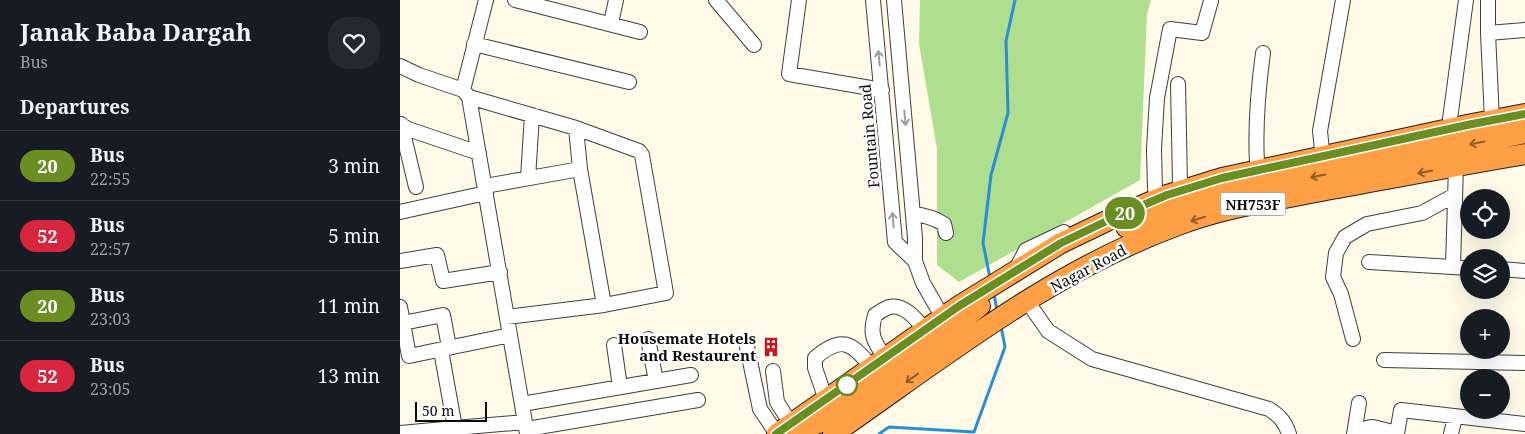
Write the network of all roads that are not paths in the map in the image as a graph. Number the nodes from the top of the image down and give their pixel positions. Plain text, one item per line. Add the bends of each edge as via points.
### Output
1 (486, 0) edge
2 (515, 0) edge
3 (616, 0) edge
4 (716, 0) edge
5 (798, 0) edge
6 (873, 0) edge
7 (894, 0) edge
8 (1343, 0) edge
9 (1466, 0) edge
10 (1211, 1) dead end
11 (1485, 1) edge
12 (611, 23) junction
13 (1525, 30) edge
14 (640, 32) dead end
15 (1488, 33) junction
16 (474, 44) junction
17 (754, 45) dead end
18 (1263, 53) dead end
19 (400, 66) edge
20 (629, 82) dead end
21 (1178, 84) dead end
22 (882, 90) junction
23 (466, 94) junction
24 (1525, 107) edge
25 (1525, 114) edge
26 (532, 115) junction
27 (1492, 116) junction
28 (1450, 119) junction
29 (400, 124) edge
30 (576, 128) junction
31 (1525, 133) edge
32 (1322, 150) junction
33 (479, 153) junction
34 (1525, 154) edge
35 (1257, 163) junction
36 (1456, 166) junction
37 (580, 169) junction
38 (528, 178) junction
39 (1180, 184) junction
40 (416, 187) dead end
41 (486, 189) junction
42 (1154, 189) junction
43 (1455, 195) junction
44 (400, 212) edge
45 (913, 214) junction
46 (946, 233) dead end
47 (400, 261) edge
48 (915, 261) junction
49 (1369, 262) dead end
50 (1453, 267) junction
51 (1460, 267) edge
52 (1510, 270) edge
53 (1525, 271) edge
54 (500, 272) junction
55 (1014, 272) junction
56 (993, 292) junction
57 (1027, 301) junction
58 (604, 305) junction
59 (400, 307) edge
60 (508, 317) junction
61 (403, 323) junction
62 (947, 323) junction
63 (925, 330) junction
64 (510, 334) junction
65 (648, 339) dead end
66 (1353, 339) dead end
67 (746, 342) dead end
68 (614, 345) dead end
69 (446, 352) junction
70 (404, 357) edge
71 (936, 360) junction
72 (1384, 360) dead end
73 (1525, 362) edge
74 (878, 363) junction
75 (774, 371) dead end
76 (691, 375) dead end
77 (656, 381) junction
78 (620, 387) junction
79 (698, 400) dead end
80 (826, 400) junction
81 (1359, 403) dead end
82 (522, 404) junction
83 (1455, 417) junction
84 (1525, 424) edge
85 (526, 428) edge
86 (791, 430) edge
87 (455, 431) edge
88 (400, 433) edge
89 (833, 434) edge
90 (1289, 434) edge
91 (1354, 434) edge
92 (1362, 434) edge
93 (1397, 434) edge
94 (1451, 434) edge

1 - 16 street
2 - 12 street
3 - 12 street
4 - 17 street
5 - 22 street via 788,74
22 -> 6 street, Fountain Road
7 -> 45 street, Fountain Road
8 - 32 street via 1320,132
9 - 28 street
10 - 42 street via 1202,33 1170,29 1157,98
11 - 15 street
12 - 14 street
13 - 15 street
15 - 27 street
16 - 20 street
16 - 23 street
18 - 35 street via 1258,88
19 - 23 street
21 - 39 street
48 -> 22 street, Fountain Road via 895,242
23 - 26 street
23 - 33 street
24 - 27 street
25 - 27 highway, NH753F
26 - 30 street
26 - 38 street
27 - 28 street
27 - 55 highway, NH753F via 1222,178 1167,195 1061,243
28 - 32 street
29 - 33 street
29 - 40 street
30 - 37 street
30 - 58 street via 635,148 642,154 666,293
31 -> 56 highway via 1199,201 1117,230
32 - 35 street
33 - 41 street
34 - 36 highway, Nagar Road / NH753F
35 - 39 street
36 - 43 street
36 -> 57 highway, Nagar Road / NH753F via 1231,208 1129,245
37 - 38 street
37 - 58 street
38 - 41 street
39 - 42 street
41 - 44 street
41 - 54 street
42 - 55 street via 1026,250
43 - 50 street
43 - 66 street via 1422,213 1367,224 1345,237 1336,253 1333,277
45 - 46 street via 938,220 944,224
45 - 48 street, Fountain Road
47 - 54 street via 438,254 443,281
48 - 62 street, Fountain Road via 923,283
49 - 50 street
50 - 51 street
52 - 53 street
54 - 60 street
55 - 56 highway, NH753F
56 - 62 highway
57 - 71 highway, Nagar Road / NH753F
57 - 90 street via 1048,331 1092,359 1268,409 1286,424
58 - 60 street
59 - 61 street
60 - 64 street
61 - 69 street via 443,315
61 - 70 street
62 - 63 highway
62 - 71 highway
62 - 86 highway via 882,382 829,419
63 - 74 highway
63 - 74 street via 903,309 891,307 875,315 871,328
64 - 69 street
64 - 82 street
65 - 77 street
67 - 86 street via 760,409
68 - 78 street
69 - 70 street
69 - 87 street
71 -> 89 highway, Nagar Road / NH753F
72 - 73 street
74 - 80 highway
74 - 80 street via 844,344 835,344 824,350 815,358 815,368
75 - 86 street via 777,402
76 - 77 street
77 - 78 street
78 - 82 street
79 - 85 street
80 - 86 highway
81 - 91 street
82 - 85 street
83 - 84 street
83 - 93 street via 1401,410
83 - 94 street
85 - 87 street
87 - 88 street
92 - 93 street via 1367,428 1373,428

